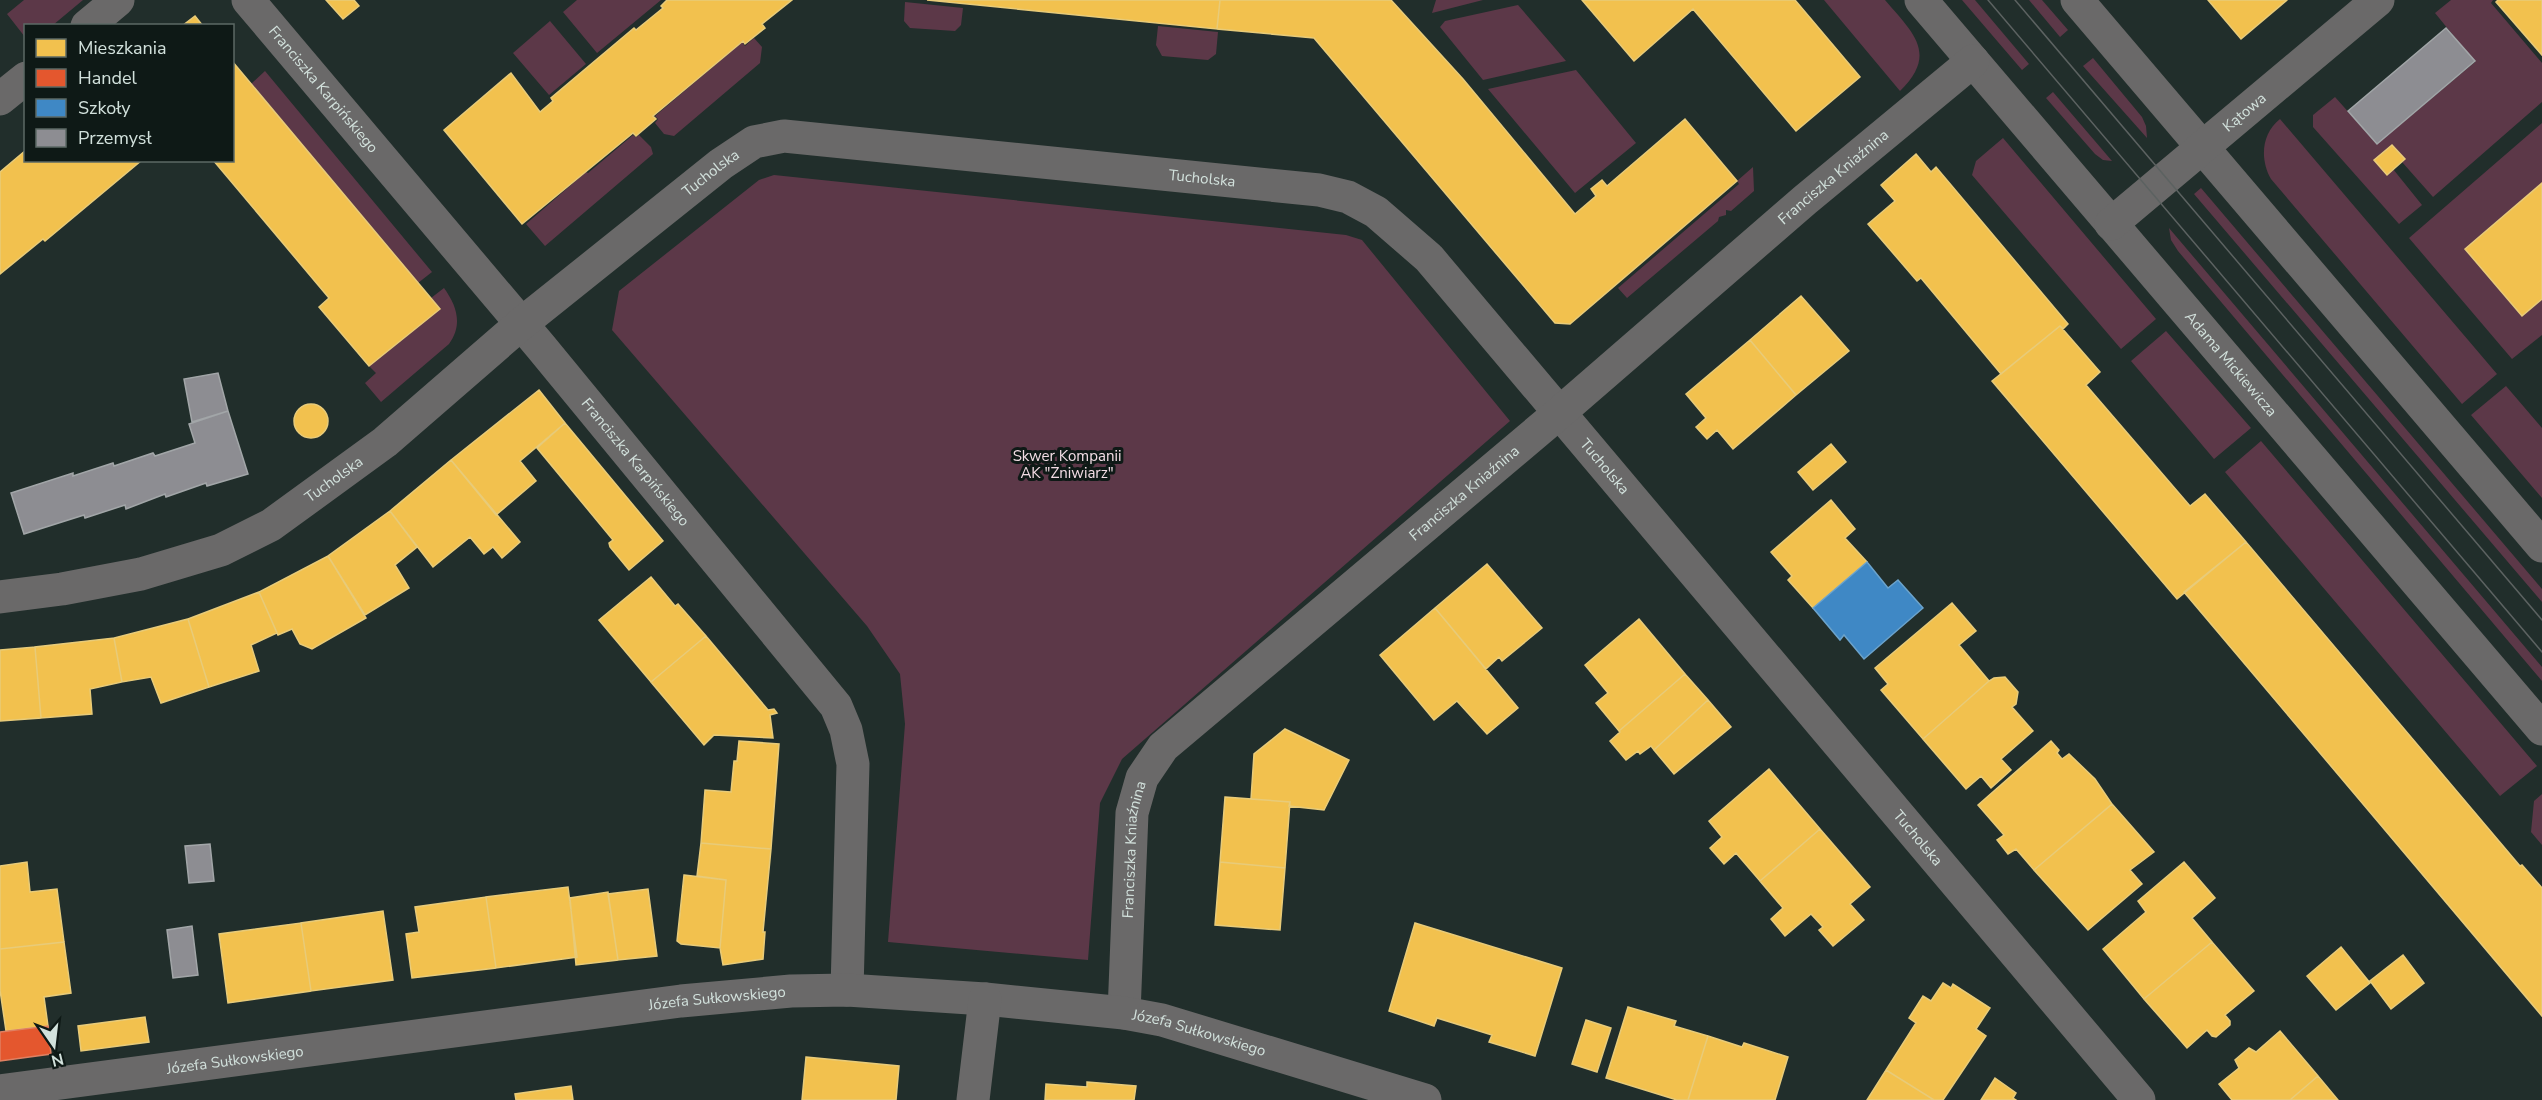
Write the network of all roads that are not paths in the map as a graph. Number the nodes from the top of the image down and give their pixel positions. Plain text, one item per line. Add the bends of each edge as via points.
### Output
1 (118, 0) edge
2 (248, 0) edge
3 (1921, 0) edge
4 (2077, 0) edge
5 (2378, 0) edge
6 (89, 24) edge
7 (1973, 61) junction
8 (24, 80) edge
9 (0, 99) edge
10 (2202, 147) junction
11 (2111, 224) junction
12 (521, 324) junction
13 (1558, 414) junction
14 (2542, 546) edge
15 (0, 597) edge
16 (2542, 729) edge
17 (847, 990) junction
18 (985, 999) junction
19 (1124, 1013) junction
20 (0, 1091) edge
21 (973, 1100) edge
22 (1425, 1100) edge
23 (2139, 1100) edge

1 - 6 street
2 - 12 street, Franciszka Karpińskiego
3 - 7 street, Adama Mickiewicza
4 - 10 street
5 - 10 street, Kątowa
7 - 11 street, Adama Mickiewicza
7 - 13 street, Franciszka Kniaźnina
8 - 9 street
10 - 11 street, Kątowa
10 - 14 street
11 - 16 street, Adama Mickiewicza
12 - 13 street, Tucholska via 721,164 754,142 784,136 1319,190 1348,197 1376,212 1429,258
12 - 15 street, Tucholska via 385,442 272,525 221,550 141,574
12 - 17 street, Franciszka Karpińskiego via 836,706 853,764
13 - 19 street, Franciszka Kniaźnina via 1163,747 1142,778 1132,813
13 - 23 street, Tucholska
17 - 18 street, Józefa Sułkowskiego
17 - 20 street, Józefa Sułkowskiego via 681,1001
18 - 19 street, Józefa Sułkowskiego
18 - 21 street
19 - 22 street, Józefa Sułkowskiego via 1207,1032

